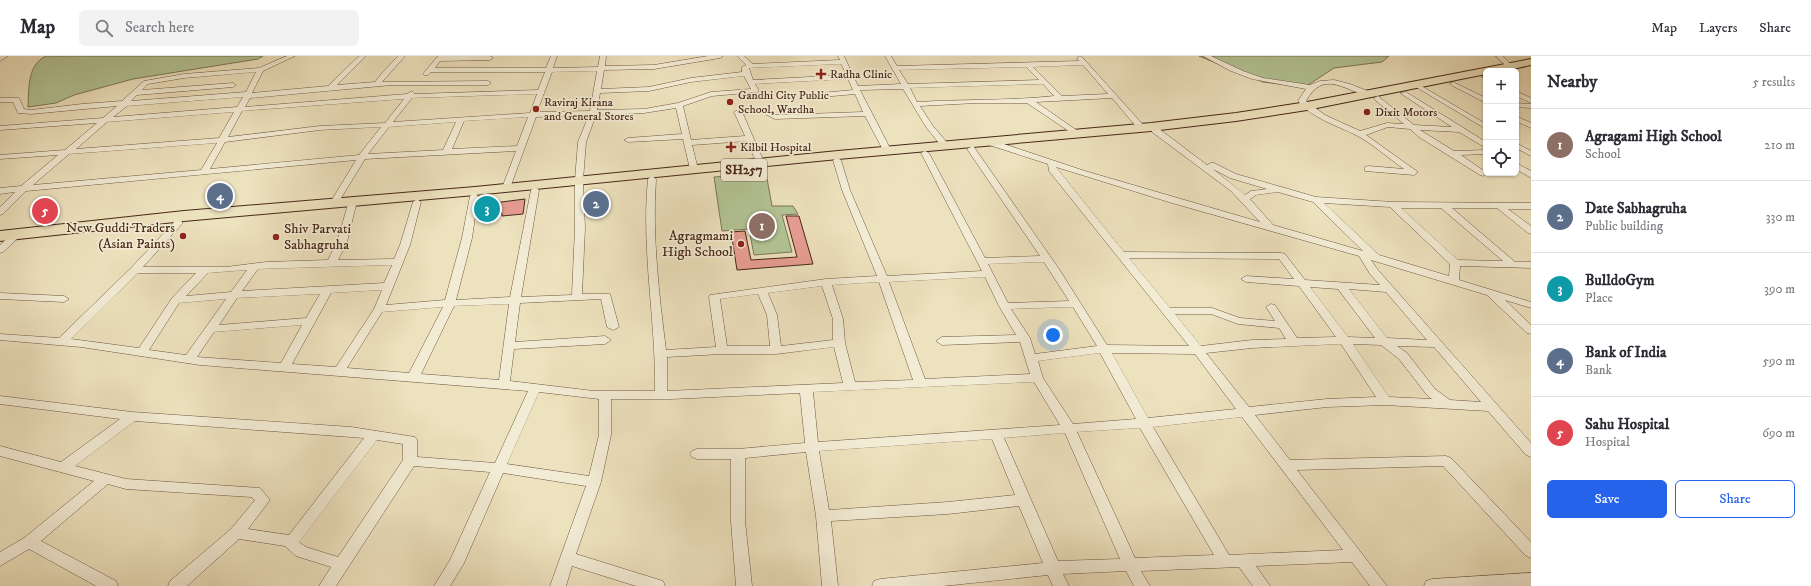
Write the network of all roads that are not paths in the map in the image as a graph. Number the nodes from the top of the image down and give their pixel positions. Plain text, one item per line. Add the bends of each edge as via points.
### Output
1 (5, 56) edge
2 (292, 56) edge
3 (363, 56) edge
4 (402, 56) edge
5 (554, 56) edge
6 (603, 56) edge
7 (720, 56) edge
8 (741, 56) edge
9 (888, 56) edge
10 (1007, 56) edge
11 (1078, 56) edge
12 (1206, 56) edge
13 (1499, 56) edge
14 (440, 57) edge
15 (490, 58) dead end
16 (0, 59) edge
17 (843, 59) edge
18 (1531, 62) edge
19 (1083, 63) junction
20 (1028, 65) junction
21 (751, 66) junction
22 (602, 68) junction
23 (895, 68) junction
24 (1511, 68) edge
25 (1515, 68) edge
26 (1531, 68) edge
27 (1519, 69) edge
28 (260, 70) junction
29 (428, 70) junction
30 (549, 70) junction
31 (746, 74) junction
32 (1483, 76) edge
33 (1483, 76) edge
34 (851, 77) junction
35 (488, 82) dead end
36 (751, 82) junction
37 (1045, 82) junction
38 (377, 84) junction
39 (419, 84) junction
40 (1453, 84) junction
41 (233, 85) dead end
42 (905, 86) junction
43 (331, 87) junction
44 (1311, 88) junction
45 (1421, 88) junction
46 (857, 90) junction
47 (597, 91) junction
48 (541, 92) junction
49 (136, 93) junction
50 (1404, 93) junction
51 (1519, 94) edge
52 (248, 95) junction
53 (410, 96) junction
54 (811, 96) dead end
55 (1113, 96) junction
56 (1373, 96) junction
57 (1060, 98) junction
58 (1483, 99) edge
59 (1529, 99) edge
60 (0, 100) edge
61 (1029, 101) junction
62 (124, 104) junction
63 (915, 104) junction
64 (679, 105) junction
65 (1519, 105) edge
66 (1531, 106) edge
67 (1310, 108) junction
68 (240, 110) junction
69 (31, 112) junction
70 (593, 114) junction
71 (868, 114) junction
72 (532, 115) junction
73 (461, 119) junction
74 (106, 120) junction
75 (1519, 120) edge
76 (1483, 125) edge
77 (385, 126) junction
78 (1411, 126) junction
79 (1531, 126) edge
80 (11, 127) junction
81 (0, 128) edge
82 (1148, 129) junction
83 (1459, 130) junction
84 (1076, 134) junction
85 (1360, 134) junction
86 (0, 135) edge
87 (749, 138) junction
88 (687, 139) junction
89 (224, 140) junction
90 (628, 140) dead end
91 (995, 144) junction
92 (1483, 144) edge
93 (946, 146) junction
94 (1519, 147) edge
95 (520, 148) junction
96 (971, 149) junction
97 (887, 150) junction
98 (69, 151) junction
99 (1483, 152) edge
100 (1519, 152) edge
101 (446, 153) junction
102 (925, 153) junction
103 (1452, 153) junction
104 (1529, 153) edge
105 (1191, 156) junction
106 (0, 157) edge
107 (362, 157) junction
108 (837, 160) junction
109 (760, 162) junction
110 (1052, 163) junction
111 (1519, 166) edge
112 (1519, 167) edge
113 (1531, 167) edge
114 (694, 169) junction
115 (1368, 169) dead end
116 (204, 172) junction
117 (1483, 172) edge
118 (1531, 175) edge
119 (652, 179) junction
120 (579, 183) junction
121 (506, 188) junction
122 (23, 189) junction
123 (535, 190) junction
124 (1279, 190) junction
125 (0, 191) edge
126 (474, 196) junction
127 (1246, 199) junction
128 (1316, 200) junction
129 (417, 202) junction
130 (334, 203) junction
131 (352, 204) junction
132 (1393, 205) junction
133 (1442, 205) junction
134 (1498, 206) junction
135 (1531, 206) edge
136 (0, 212) edge
137 (178, 223) junction
138 (1270, 228) junction
139 (1531, 231) edge
140 (5, 241) edge
141 (1363, 254) junction
142 (1122, 255) junction
143 (1375, 258) junction
144 (1047, 259) junction
145 (982, 261) junction
146 (398, 262) junction
147 (332, 263) junction
148 (1455, 263) junction
149 (1512, 264) junction
150 (1531, 265) edge
151 (255, 266) junction
152 (135, 270) junction
153 (205, 270) junction
154 (988, 274) junction
155 (1246, 278) dead end
156 (883, 279) junction
157 (826, 282) junction
158 (1454, 282) junction
159 (1302, 284) junction
160 (388, 286) junction
161 (1341, 286) junction
162 (1389, 289) junction
163 (327, 290) junction
164 (762, 290) junction
165 (1491, 293) junction
166 (0, 296) edge
167 (234, 296) junction
168 (64, 298) dead end
169 (577, 298) junction
170 (176, 300) junction
171 (515, 300) junction
172 (450, 303) junction
173 (1075, 304) junction
174 (1531, 305) edge
175 (1004, 306) junction
176 (1270, 307) dead end
177 (379, 309) junction
178 (1167, 311) junction
179 (310, 321) junction
180 (1283, 325) junction
181 (613, 327) dead end
182 (210, 329) junction
183 (1531, 331) edge
184 (0, 337) edge
185 (1024, 338) junction
186 (524, 339) dead end
187 (605, 340) dead end
188 (942, 341) dead end
189 (1345, 341) junction
190 (62, 342) junction
191 (1294, 342) junction
192 (1384, 342) junction
193 (839, 344) junction
194 (1436, 344) junction
195 (509, 346) junction
196 (1104, 348) junction
197 (722, 350) junction
198 (776, 350) junction
199 (1198, 350) junction
200 (142, 352) junction
201 (661, 354) junction
202 (1031, 358) junction
203 (189, 359) junction
204 (285, 367) junction
205 (340, 371) junction
206 (413, 377) junction
207 (1037, 378) junction
208 (920, 383) junction
209 (504, 384) junction
210 (850, 386) junction
211 (535, 388) junction
212 (806, 388) junction
213 (605, 395) junction
214 (661, 395) junction
215 (0, 400) edge
216 (1385, 401) junction
217 (1446, 404) junction
218 (1492, 407) junction
219 (1246, 412) junction
220 (132, 416) junction
221 (1144, 423) junction
222 (1069, 428) junction
223 (996, 434) junction
224 (374, 435) junction
225 (812, 447) junction
226 (0, 451) edge
227 (1531, 452) edge
228 (697, 454) dead end
229 (738, 454) junction
230 (410, 461) junction
231 (1287, 465) junction
232 (63, 468) junction
233 (500, 468) junction
234 (105, 479) junction
235 (594, 482) junction
236 (1024, 500) junction
237 (824, 516) junction
238 (236, 533) junction
239 (292, 541) junction
240 (29, 542) junction
241 (1531, 552) edge
242 (1356, 556) junction
243 (567, 558) junction
244 (0, 560) edge
245 (1225, 560) junction
246 (1243, 560) junction
247 (342, 564) junction
248 (1130, 565) junction
249 (1053, 568) junction
250 (1531, 580) edge
251 (968, 582) edge
252 (110, 586) edge
253 (176, 586) edge
254 (327, 586) edge
255 (442, 586) edge
256 (558, 586) edge
257 (657, 586) edge
258 (744, 586) edge
259 (830, 586) edge
260 (880, 586) edge
261 (1061, 586) edge
262 (1142, 586) edge
263 (1262, 586) edge
264 (1379, 586) edge
265 (1432, 586) edge

1 - 16 street
2 - 28 street
3 - 43 street
4 - 38 street
5 - 30 street
6 - 22 street
7 - 22 street via 654,67
8 - 21 street
9 - 23 street
10 - 20 street via 1011,60
11 - 19 street
12 - 44 street via 1262,80 1298,83
13 - 24 street
14 - 15 street
14 - 29 street
17 - 21 street
17 - 34 street
18 - 25 main road, SH257
19 - 20 street
19 - 55 street
20 - 23 street
20 - 37 street
21 - 31 street via 745,67
22 - 30 street
22 - 47 street
23 - 42 street
26 - 27 main road, SH257
28 - 49 street via 192,75 146,82
28 - 52 street
29 - 30 street
29 - 39 street
30 - 48 street
31 - 36 street
31 - 47 street via 691,80 649,89
32 - 40 main road, SH257
33 - 45 main road, SH257
34 - 36 street
34 - 46 street
35 - 39 street
36 - 64 street via 755,91 712,94
37 - 42 street
37 - 57 street
38 - 39 street
38 - 43 street
39 - 53 street
40 - 45 main road, SH257
40 - 58 street
41 - 49 street
42 - 46 street
42 - 63 street
43 - 52 street
44 - 56 street via 1332,82
44 - 67 street via 1302,101
45 - 50 main road, SH257
45 - 56 main road, SH257
45 - 76 street
46 - 54 street
46 - 71 street
47 - 70 street
48 - 53 street
48 - 72 street
49 - 62 street
50 - 56 main road, SH257
50 - 83 street
51 - 59 street
52 - 62 street
52 - 68 street
53 - 68 street
53 - 77 street
55 - 57 street
55 - 82 street
56 - 67 main road, SH257
56 - 78 street
57 - 61 street
60 - 69 street via 16,100 19,110
61 - 63 street
61 - 84 street
62 - 69 street
62 - 74 street
63 - 93 street
64 - 70 street via 644,111
64 - 88 street
65 - 66 street
67 - 82 main road, SH257 via 1206,125
67 - 85 street
68 - 74 street
68 - 89 street
69 - 80 street
70 - 72 street
70 - 120 street via 582,142
71 - 87 street via 774,118 762,110 738,112
71 - 97 street
72 - 73 street
72 - 95 street
73 - 77 street
73 - 101 street
74 - 80 street
74 - 98 street
75 - 79 street
77 - 89 street via 320,128
77 - 107 street
78 - 83 street
78 - 85 street via 1388,125
78 - 103 street
80 - 81 street
80 - 86 street
82 - 84 main road, SH257
82 - 91 main road, SH257
82 - 105 street
83 - 92 street
84 - 91 main road, SH257
85 - 115 street via 1414,172
87 - 88 street
87 - 109 street
88 - 90 street
88 - 114 street
89 - 98 street
89 - 116 street
91 - 93 main road, SH257
91 - 96 main road, SH257
91 - 110 street
93 - 97 main road, SH257
94 - 104 street
95 - 101 street
95 - 121 street
96 - 102 main road, SH257
96 - 144 street
97 - 109 main road, SH257
98 - 106 street
98 - 122 street
99 - 103 street
100 - 104 street
101 - 107 street
102 - 108 main road, SH257
102 - 145 street
103 - 117 street
105 - 124 street via 1233,176
105 - 127 street
107 - 116 street
107 - 130 street
108 - 119 main road, SH257
108 - 156 street via 846,190
109 - 114 main road, SH257
110 - 138 street
110 - 142 street via 1052,169
111 - 113 street
112 - 118 street
114 - 120 main road, SH257
116 - 122 street
119 - 120 main road, SH257
119 - 201 street via 650,222
120 - 121 main road, SH257
120 - 123 main road, SH257
120 - 169 street
121 - 131 main road, SH257
122 - 125 street
122 - 136 street
123 - 126 main road, SH257
123 - 171 street
124 - 127 street via 1254,193
124 - 128 street
126 - 129 main road, SH257
126 - 172 street via 467,238
127 - 138 street
128 - 132 street
128 - 143 street
129 - 131 main road, SH257
129 - 146 street
130 - 131 main road, SH257
130 - 140 main road, SH257 via 184,216
131 - 137 main road, SH257
131 - 147 street via 342,242
132 - 133 street
132 - 148 street
133 - 134 street
133 - 149 street
134 - 135 street
134 - 139 street
137 - 140 main road, SH257
137 - 152 street
138 - 141 street
141 - 143 street
141 - 162 street
142 - 159 street via 1278,255 1284,258
142 - 178 street
143 - 158 street
144 - 145 street
144 - 173 street
145 - 154 street
146 - 147 street
146 - 160 street
147 - 151 street
148 - 149 street
148 - 158 street
149 - 150 street
151 - 153 street
151 - 167 street
152 - 153 street
152 - 190 street
153 - 170 street
154 - 156 street
154 - 175 street
155 - 159 street
156 - 157 street
156 - 208 street
157 - 164 street
157 - 193 street via 838,319
158 - 165 street
159 - 161 street
159 - 189 street
160 - 163 street
160 - 177 street
161 - 162 street
161 - 192 street
162 - 194 street
163 - 167 street
163 - 179 street
164 - 197 street via 714,297
164 - 198 street via 772,315
165 - 174 street
165 - 183 street
166 - 168 street
167 - 170 street
167 - 182 street
169 - 171 street
169 - 181 street via 606,296
170 - 200 street
171 - 172 street
171 - 195 street
172 - 177 street
172 - 206 street
173 - 175 street
173 - 196 street
175 - 185 street
176 - 180 street
177 - 205 street
178 - 180 street via 1212,311 1238,321
178 - 199 street
179 - 182 street
179 - 204 street
180 - 191 street
182 - 203 street
184 - 190 street
185 - 188 street
185 - 202 street
186 - 195 street
187 - 195 street
189 - 191 street
189 - 192 street
189 - 216 street
190 - 200 street
191 - 199 street
192 - 194 street
192 - 217 street via 1402,356 1431,392
193 - 198 street
193 - 210 street
194 - 218 street
195 - 209 street
196 - 199 street
196 - 202 street
196 - 221 street
197 - 198 street
197 - 201 street
199 - 219 street
200 - 203 street
201 - 214 street
202 - 207 street
203 - 204 street
204 - 205 street
205 - 206 street
206 - 209 street
207 - 208 street
207 - 222 street
208 - 210 street
209 - 211 street
210 - 212 street
211 - 213 street
211 - 233 street
212 - 214 street
212 - 225 street
213 - 214 street
213 - 235 street via 606,435
215 - 220 street
216 - 217 street
216 - 219 street via 1327,403
217 - 218 street
218 - 227 street
219 - 221 street
219 - 231 street
220 - 224 street
220 - 232 street
221 - 222 street
221 - 245 street
222 - 223 street
222 - 248 street
223 - 225 street
223 - 236 street
224 - 230 street via 410,440
224 - 239 street
225 - 229 street
225 - 237 street
226 - 232 street
228 - 229 street
229 - 258 street via 738,521
230 - 233 street
230 - 247 street
231 - 241 street via 1446,461
231 - 242 street
232 - 234 street
233 - 235 street
233 - 255 street via 456,563
234 - 238 street via 126,484 254,492 263,500
234 - 240 street
235 - 243 street
236 - 237 street
236 - 249 street
237 - 259 street
238 - 239 street
238 - 253 street
239 - 247 street via 292,545 301,552
240 - 244 street
240 - 252 street
242 - 246 street
242 - 264 street
243 - 256 street
243 - 257 street
245 - 246 street
245 - 248 street
246 - 263 street
247 - 254 street
248 - 249 street
248 - 262 street
249 - 251 street
249 - 261 street
250 - 265 street
251 - 260 street

